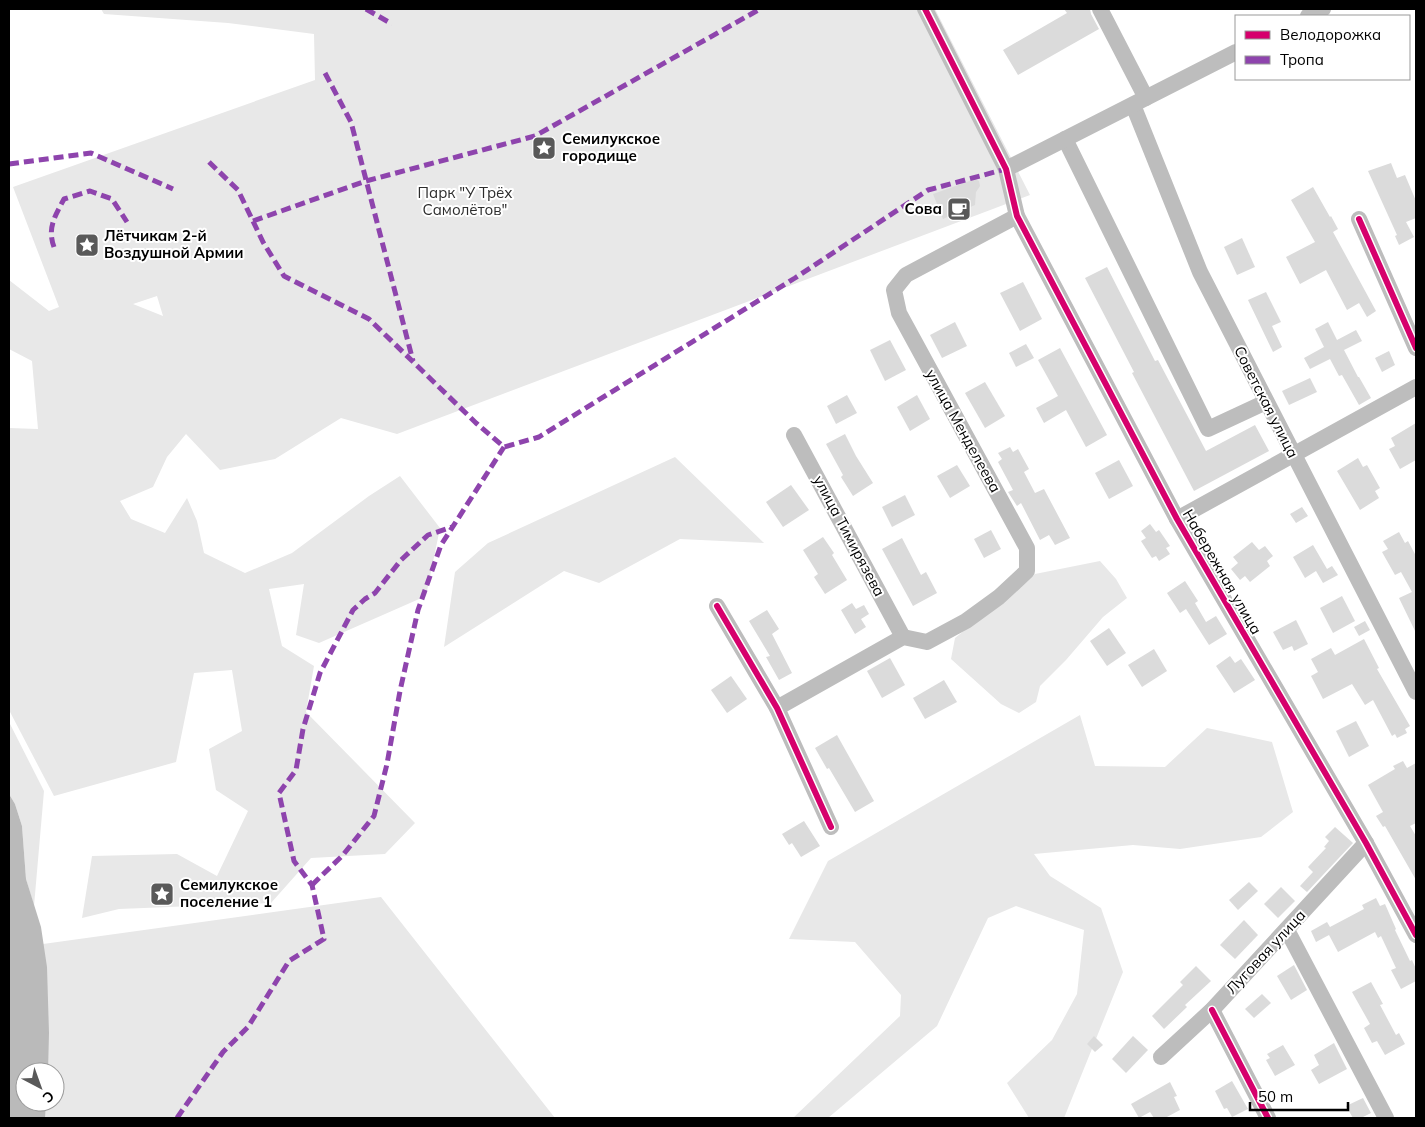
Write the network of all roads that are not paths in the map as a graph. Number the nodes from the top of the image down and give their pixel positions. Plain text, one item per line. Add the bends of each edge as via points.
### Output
1 (925, 9) edge
2 (1100, 9) edge
3 (1323, 9) edge
4 (1310, 15) edge
5 (1235, 53) edge
6 (1140, 101) junction
7 (1065, 139) junction
8 (1006, 169) junction
9 (1017, 216) junction
10 (1358, 219) dead end
11 (1416, 348) edge
12 (1416, 387) edge
13 (1266, 402) junction
14 (794, 435) dead end
15 (1294, 455) junction
16 (1176, 519) junction
17 (717, 606) dead end
18 (903, 637) junction
19 (1416, 692) edge
20 (777, 708) junction
21 (831, 827) dead end
22 (1366, 843) junction
23 (1287, 930) junction
24 (1416, 935) edge
25 (1212, 1010) junction
26 (1161, 1057) dead end
27 (1268, 1118) edge
28 (1386, 1118) edge

1 - 8 street, Набережная улица
2 - 6 street, Советская улица
3 - 4 street
5 - 6 street
6 - 7 street
6 - 13 street, Советская улица via 1200,272
7 - 8 street
7 - 13 street via 1208,429
8 - 9 street, Набережная улица
9 - 16 street, Набережная улица
9 - 18 street, улица Менделеева via 906,275 894,290 899,314 1027,548 1027,571 966,621 927,642
10 - 11 street
12 - 15 street
13 - 15 street, Советская улица
14 - 18 street, улица Тимирязева
15 - 16 street
15 - 19 street, Советская улица
16 - 22 street, Набережная улица
17 - 20 street
18 - 20 street
20 - 21 street
22 - 23 street, Луговая улица
22 - 24 street, Набережная улица
23 - 25 street, Луговая улица
23 - 28 street
25 - 26 street, Луговая улица
25 - 27 street

